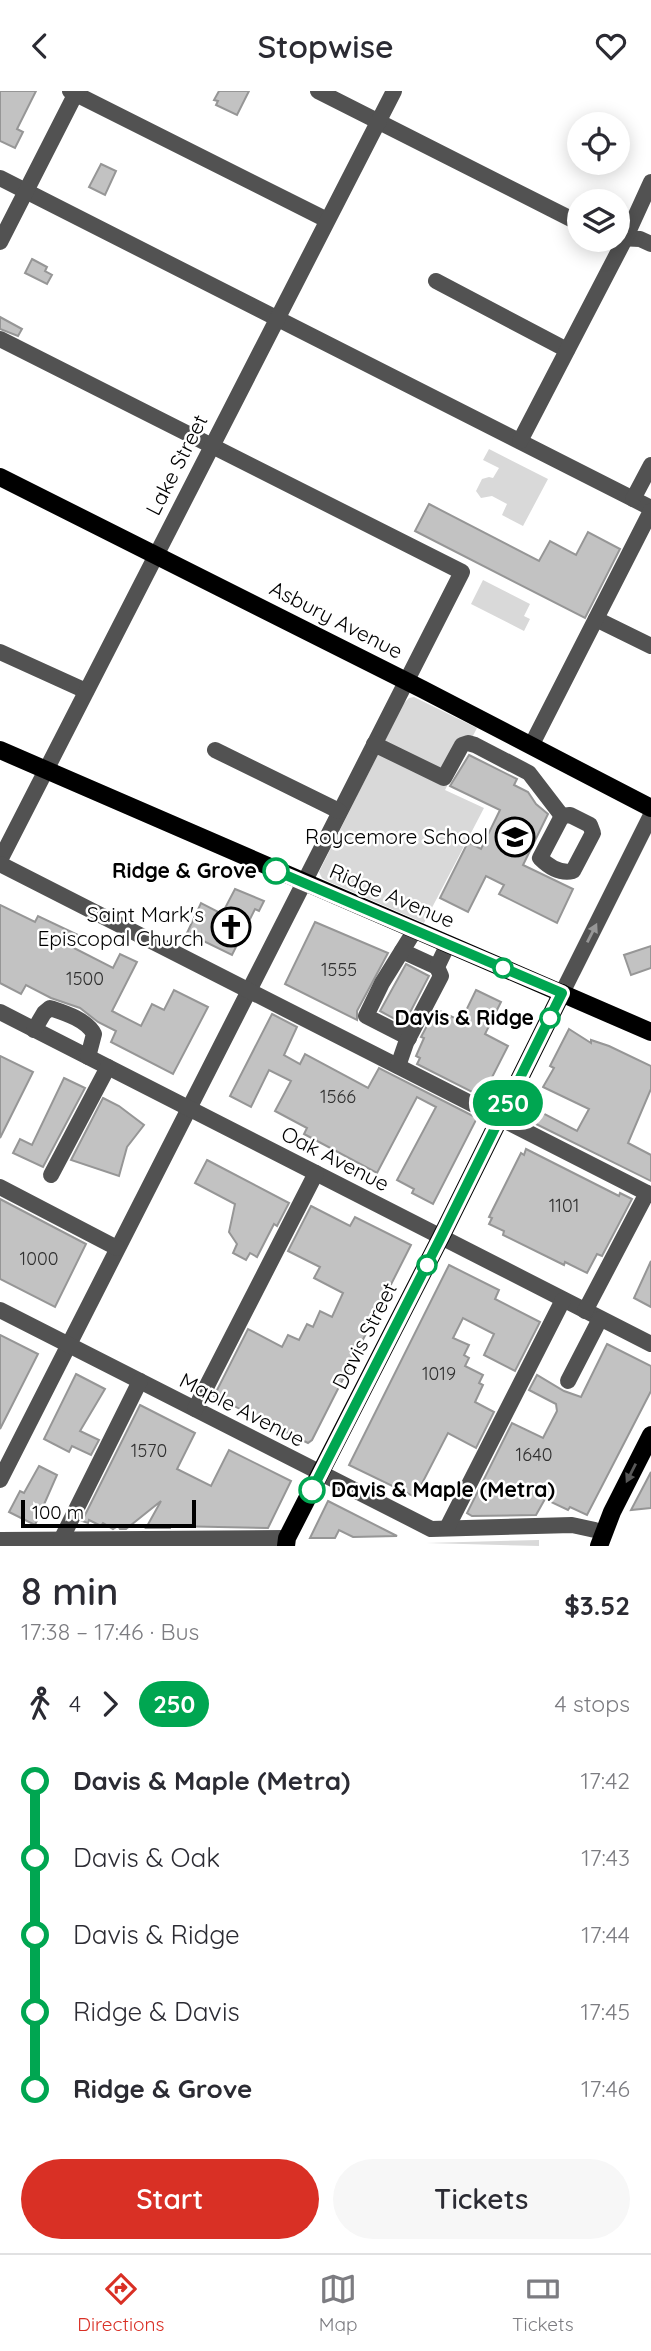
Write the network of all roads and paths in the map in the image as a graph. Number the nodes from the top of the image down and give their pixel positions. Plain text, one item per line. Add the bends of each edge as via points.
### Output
1 (317, 91) edge
2 (394, 91) edge
3 (74, 92) edge
4 (377, 121) junction
5 (0, 179) edge
6 (651, 182) edge
7 (26, 191) junction
8 (567, 217) edge
9 (327, 220) junction
10 (630, 223) edge
11 (630, 238) edge
12 (0, 242) edge
13 (651, 244) edge
14 (615, 252) edge
15 (436, 281) dead end
16 (277, 318) junction
17 (0, 339) edge
18 (567, 350) junction
19 (520, 441) junction
20 (211, 445) junction
21 (651, 464) edge
22 (0, 477) edge
23 (633, 499) junction
24 (651, 510) edge
25 (155, 555) junction
26 (596, 619) junction
27 (651, 646) edge
28 (0, 652) edge
29 (406, 681) junction
30 (86, 691) junction
31 (374, 744) junction
32 (531, 745) junction
33 (0, 750) edge
34 (215, 750) dead end
35 (45, 771) junction
36 (651, 808) edge
37 (339, 811) junction
38 (651, 815) edge
39 (562, 816) dead end
40 (0, 862) edge
41 (303, 882) junction
42 (415, 930) junction
43 (449, 944) junction
44 (402, 951) junction
45 (438, 967) junction
46 (248, 991) junction
47 (562, 993) junction
48 (0, 1012) edge
49 (34, 1030) junction
50 (651, 1032) edge
51 (409, 1038) junction
52 (89, 1057) junction
53 (398, 1066) junction
54 (108, 1067) junction
55 (188, 1108) junction
56 (500, 1119) junction
57 (316, 1173) junction
58 (51, 1175) dead end
59 (0, 1187) edge
60 (649, 1194) edge
61 (441, 1237) junction
62 (117, 1248) junction
63 (563, 1300) junction
64 (0, 1310) edge
65 (593, 1315) junction
66 (651, 1344) edge
67 (68, 1345) junction
68 (137, 1380) junction
69 (568, 1381) dead end
70 (195, 1409) junction
71 (105, 1430) dead end
72 (651, 1435) edge
73 (320, 1474) junction
74 (0, 1480) edge
75 (447, 1528) junction
76 (0, 1539) edge
77 (61, 1540) junction
78 (594, 1541) edge
79 (282, 1543) edge

1 - 4 street
2 - 4 street, Lake Street
3 - 7 street
3 - 9 street
4 - 8 street
4 - 9 street, Lake Street
5 - 7 street
6 - 10 street
7 - 12 street
7 - 16 street
9 - 16 street, Lake Street
11 - 13 street
14 - 18 street
15 - 18 street
16 - 19 street
16 - 20 street, Lake Street
17 - 20 street
18 - 19 street
19 - 23 street
20 - 25 street, Lake Street
20 - 29 street via 462,572
21 - 23 street
22 - 25 main road, Asbury Avenue
23 - 24 street
24 - 26 street
25 - 29 main road, Asbury Avenue
25 - 30 street, Lake Street
26 - 27 street
26 - 32 street
28 - 30 street
29 - 31 street
29 - 32 main road, Asbury Avenue
30 - 35 street, Lake Street
31 - 37 street
31 - 39 street via 444,778 462,745 475,745 529,773
32 - 36 main road, Asbury Avenue
33 - 35 main road, Ridge Avenue
34 - 37 street
35 - 40 street, Lake Street
35 - 41 main road, Ridge Avenue
37 - 41 street
47 -> 38 street, Davis Street
40 - 46 street
41 - 42 main road, Ridge Avenue
41 - 46 street
42 - 43 main road, Ridge Avenue
42 - 44 street
43 - 45 street
43 - 47 main road, Ridge Avenue
44 - 45 street
44 - 51 street via 366,1016
45 - 51 street via 441,976
46 - 53 street
46 - 55 street
47 - 50 main road, Ridge Avenue
47 - 56 main road, Davis Street
48 - 49 street, Oak Avenue
49 - 52 street, Oak Avenue
49 - 52 street via 50,1007 74,1018 94,1034
51 - 53 street
52 - 54 street, Oak Avenue
53 - 56 street
54 - 55 street, Oak Avenue
54 - 58 street
55 - 57 street, Oak Avenue
55 - 62 street
56 - 60 street
56 - 61 main road, Davis Street
57 - 61 street, Oak Avenue
57 - 70 street
59 - 62 street
60 - 65 street
61 - 63 street, Oak Avenue
61 - 73 main road, Davis Street
62 - 67 street
63 - 65 street, Oak Avenue
63 - 75 street
64 - 67 street, Maple Avenue
65 - 66 street, Oak Avenue
65 - 69 street
67 - 68 street, Maple Avenue
67 - 74 street
68 - 70 street, Maple Avenue
68 - 71 street
68 - 77 street
70 - 73 street, Maple Avenue
72 -> 78 main road
73 - 75 street, Maple Avenue via 431,1529
73 - 79 main road, Davis Street
75 - 78 street, Maple Avenue via 572,1525
76 - 77 street
77 - 79 street

